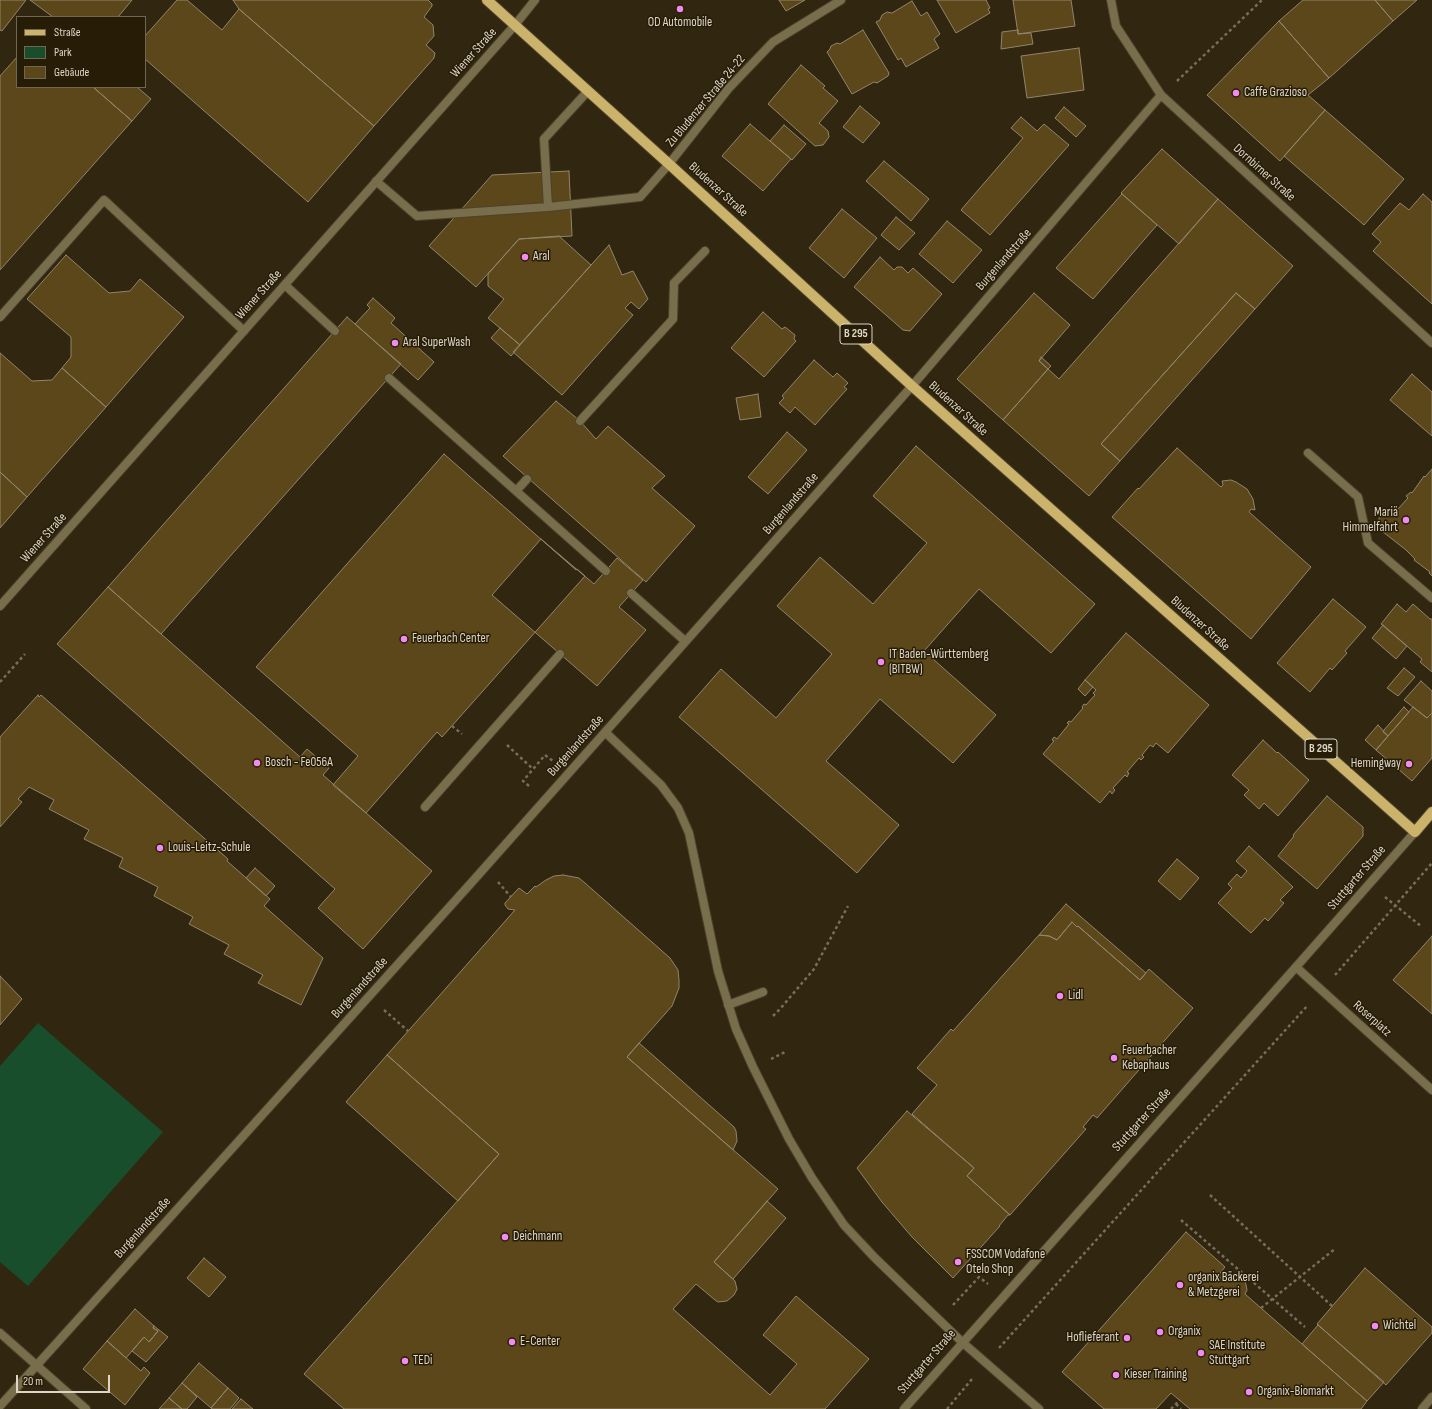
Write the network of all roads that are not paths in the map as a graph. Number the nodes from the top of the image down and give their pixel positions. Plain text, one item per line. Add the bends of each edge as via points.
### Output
1 (487, 0) edge
2 (535, 0) edge
3 (841, 0) edge
4 (1111, 0) edge
5 (515, 25) junction
6 (588, 91) junction
7 (1161, 95) junction
8 (670, 164) junction
9 (376, 182) junction
10 (548, 207) junction
11 (704, 251) dead end
12 (285, 285) junction
13 (0, 317) edge
14 (244, 331) junction
15 (335, 331) dead end
16 (1432, 342) edge
17 (389, 378) dead end
18 (912, 386) junction
19 (580, 421) dead end
20 (1308, 453) dead end
21 (527, 479) dead end
22 (516, 491) junction
23 (606, 571) dead end
24 (632, 593) dead end
25 (1432, 598) edge
26 (0, 606) edge
27 (685, 641) junction
28 (560, 654) dead end
29 (605, 732) junction
30 (425, 807) dead end
31 (1432, 812) edge
32 (1415, 832) junction
33 (1296, 967) junction
34 (763, 992) dead end
35 (728, 1005) junction
36 (1432, 1090) edge
37 (0, 1333) edge
38 (962, 1342) junction
39 (36, 1364) junction
40 (1432, 1397) edge
41 (0, 1406) edge
42 (86, 1409) edge
43 (904, 1409) edge
44 (1039, 1409) edge
45 (1422, 1409) edge

1 - 5 main road, Bludenzer Straße / B 295
2 - 5 street, Wiener Straße
3 - 8 street, Zu Bludenzer Straße 24-22 via 773,42 729,88
4 - 7 street, Dornbirner Straße via 1116,26
5 - 6 main road, Bludenzer Straße / B 295
5 - 9 street, Wiener Straße
6 - 8 main road, Bludenzer Straße / B 295
6 - 10 street via 544,139
7 - 16 street, Dornbirner Straße
7 - 18 street, Burgenlandstraße
8 - 10 street, Zu Bludenzer Straße 24-22 via 640,197
8 - 18 main road, Bludenzer Straße / B 295
9 - 10 street, Zu Bludenzer Straße 24-22 via 417,216
9 - 12 street, Wiener Straße
11 - 19 street via 674,283 674,319
12 - 14 street, Wiener Straße
12 - 15 street
13 - 14 street via 104,200
14 - 26 street, Wiener Straße
17 - 22 street
18 - 27 street, Burgenlandstraße
18 - 32 main road, Bludenzer Straße / B 295
20 - 25 street via 1358,497 1368,543
21 - 22 street
22 - 23 street
24 - 27 street
27 - 29 street, Burgenlandstraße
28 - 30 street
29 - 35 street via 661,785 678,808 689,833 718,971
29 - 39 street, Burgenlandstraße
31 - 32 main road, Stuttgarter Straße
32 - 33 street, Stuttgarter Straße
33 - 36 street, Roserplatz
33 - 38 street, Stuttgarter Straße
34 - 35 street
35 - 38 street via 753,1068 789,1139 844,1225
37 - 39 street
38 - 43 street, Stuttgarter Straße
38 - 44 street
39 - 41 street, Burgenlandstraße
39 - 42 street
40 - 45 street

